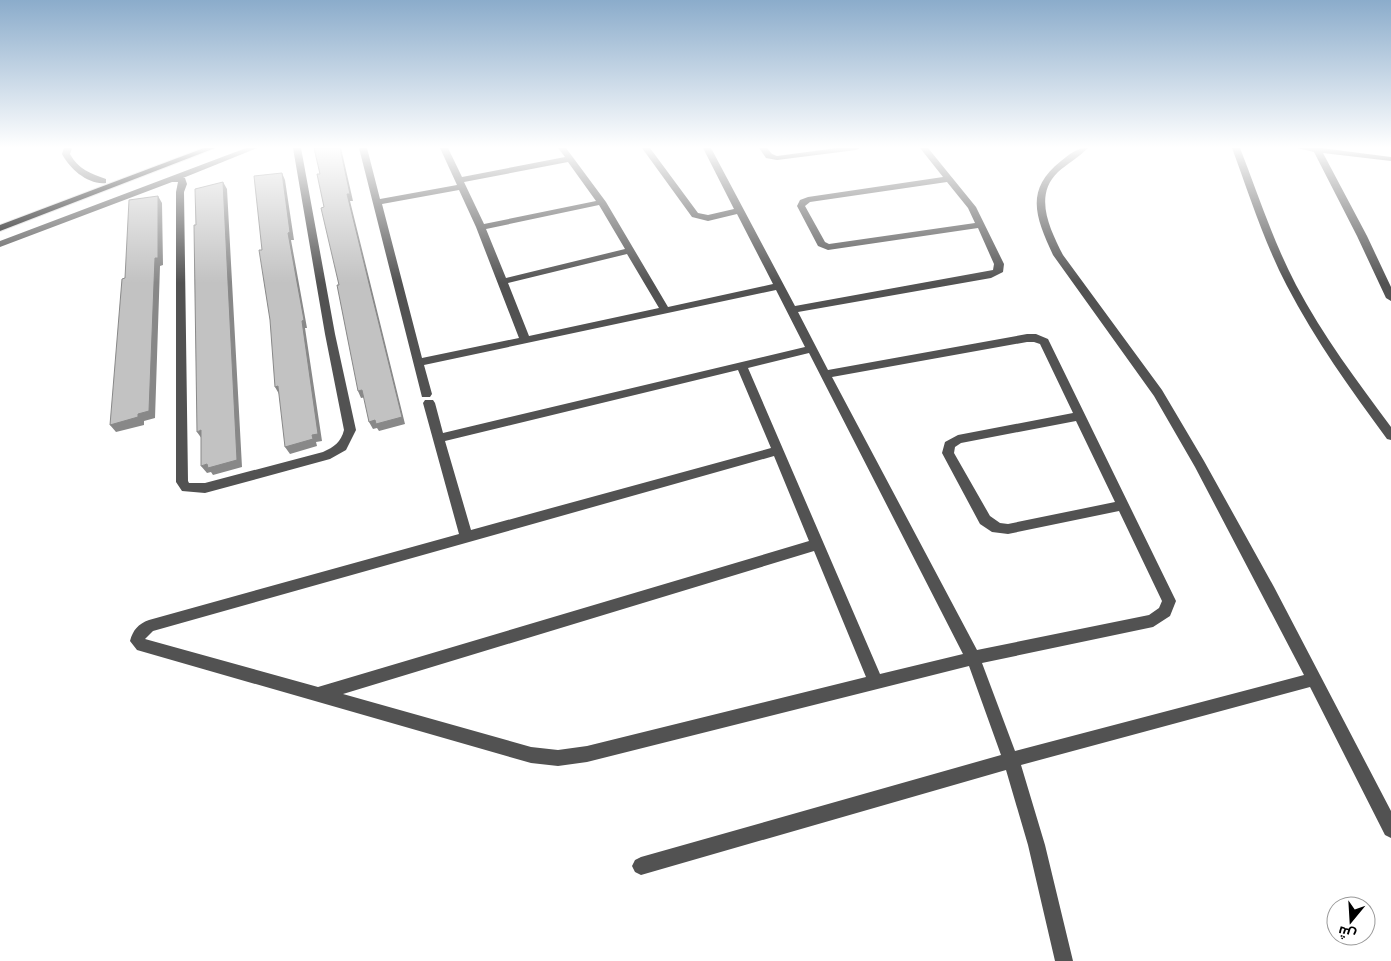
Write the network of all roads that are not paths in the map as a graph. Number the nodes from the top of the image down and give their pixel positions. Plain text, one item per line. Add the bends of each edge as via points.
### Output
1 (72, 193) edge
2 (93, 193) edge
3 (135, 193) edge
4 (180, 193) edge
5 (305, 193) edge
6 (375, 193) edge
7 (420, 193) edge
8 (466, 193) edge
9 (595, 193) edge
10 (679, 193) edge
11 (731, 193) edge
12 (856, 193) edge
13 (962, 193) edge
14 (1042, 193) edge
15 (1253, 193) edge
16 (1342, 193) edge
17 (377, 202) junction
18 (602, 202) junction
19 (740, 210) junction
20 (0, 220) edge
21 (982, 225) junction
22 (480, 227) junction
23 (0, 228) edge
24 (0, 244) edge
25 (631, 250) junction
26 (502, 282) junction
27 (780, 286) junction
28 (1391, 298) edge
29 (665, 310) junction
30 (792, 310) junction
31 (526, 341) junction
32 (812, 349) junction
33 (418, 362) junction
34 (742, 366) junction
35 (825, 374) junction
36 (1081, 416) junction
37 (1391, 436) edge
38 (439, 438) junction
39 (778, 450) junction
40 (1123, 505) junction
41 (466, 537) junction
42 (818, 544) junction
43 (973, 658) junction
44 (1314, 679) junction
45 (876, 682) junction
46 (316, 695) junction
47 (1011, 760) junction
48 (1391, 829) edge
49 (641, 866) dead end
50 (1064, 961) edge

1 - 20 main road
2 - 23 main road
3 - 24 street
4 - 5 street via 182,485 205,488 326,456 344,446 350,430
6 - 17 street
7 - 17 street
8 - 22 street
9 - 18 street
10 - 19 street via 695,215 708,218
11 - 19 street
12 - 21 street via 803,202 801,206 821,244 828,247
13 - 21 street
14 - 44 street via 1042,218 1058,255 1158,393 1200,464
15 - 37 street via 1291,284 1336,358
16 - 28 street
17 - 33 street
18 - 22 street
18 - 25 street
19 - 27 street
21 - 30 street via 1000,266 995,274
22 - 26 street
25 - 26 street
25 - 29 street
26 - 31 street
27 - 29 street
27 - 30 street
29 - 31 street
30 - 32 street
31 - 33 street
32 - 34 street
32 - 35 street
33 - 38 street
34 - 38 street
34 - 39 street
35 - 36 street via 1032,337 1047,345
35 - 43 street
36 - 40 street
36 - 40 street via 958,439 949,445 948,453 985,520 997,528 1008,529
38 - 41 street
39 - 41 street
39 - 42 street
40 - 43 street via 1169,601 1165,612 1153,621
41 - 46 street via 149,626 138,638 142,645
42 - 45 street
42 - 46 street
43 - 45 street
43 - 47 street
44 - 47 street
44 - 48 street
45 - 46 street via 587,754 558,758 531,756
47 - 49 street
47 - 50 street via 1041,861

